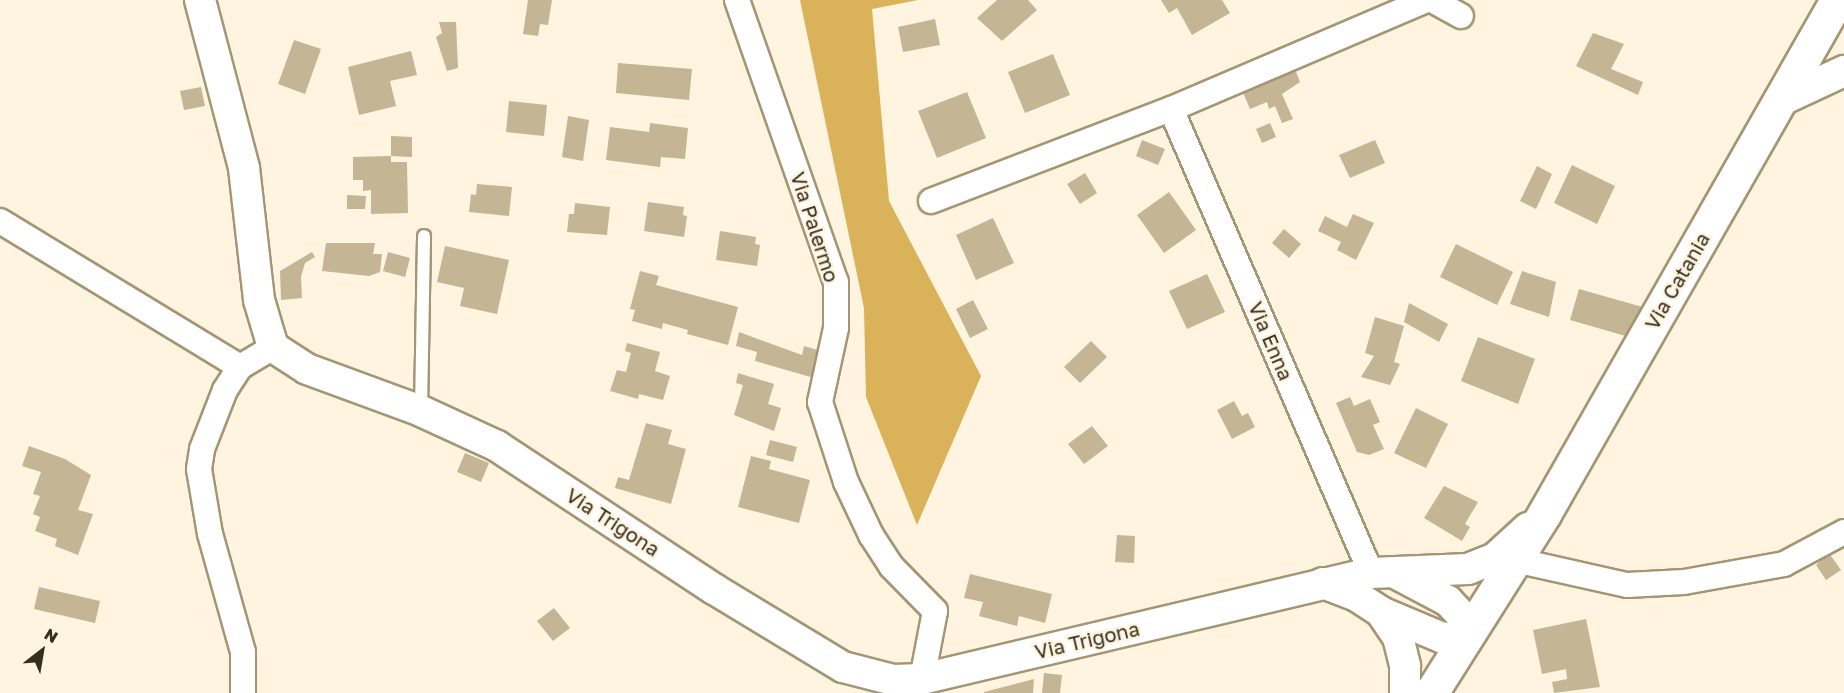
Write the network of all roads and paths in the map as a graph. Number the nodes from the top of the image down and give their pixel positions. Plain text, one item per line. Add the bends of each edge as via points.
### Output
1 (200, 0) edge
2 (737, 0) edge
3 (1427, 0) edge
4 (1432, 0) edge
5 (1837, 0) edge
6 (1461, 16) dead end
7 (1844, 71) edge
8 (1780, 101) junction
9 (1171, 109) junction
10 (931, 201) dead end
11 (0, 221) edge
12 (424, 236) dead end
13 (273, 346) junction
14 (240, 366) junction
15 (422, 411) junction
16 (1544, 514) junction
17 (1844, 532) edge
18 (1515, 560) junction
19 (1380, 571) junction
20 (1323, 583) junction
21 (1381, 612) junction
22 (1469, 636) junction
23 (922, 679) junction
24 (1426, 692) edge
25 (243, 693) edge

1 - 13 street via 244,168 259,300
2 - 23 street, Via Palermo via 836,282 836,328 820,402 846,482 871,535 891,566 935,611
3 - 9 street
4 - 6 street
5 - 8 main road, Via Catania
7 - 8 street
8 - 16 main road, Via Catania
9 - 10 street
9 - 19 street, Via Enna
11 - 14 street
12 - 15 lane
13 - 14 street
13 - 15 street, Via Trigona via 307,369
14 - 25 street via 225,390 198,469 210,534 243,652
15 - 23 street, Via Trigona via 497,446 714,589 843,667 893,680
16 - 18 main road, Via Catania
16 - 19 street, Via Trigona via 1495,558 1468,569
17 - 18 street via 1784,564 1684,582 1627,585
18 - 22 main road, Via Catania
19 - 20 street, Via Trigona
19 - 22 street via 1448,601 1462,616
20 - 21 street via 1355,595
20 - 23 street, Via Trigona
21 - 22 street via 1443,638
21 - 24 street via 1398,637 1405,666
22 - 24 main road, Via Catania

